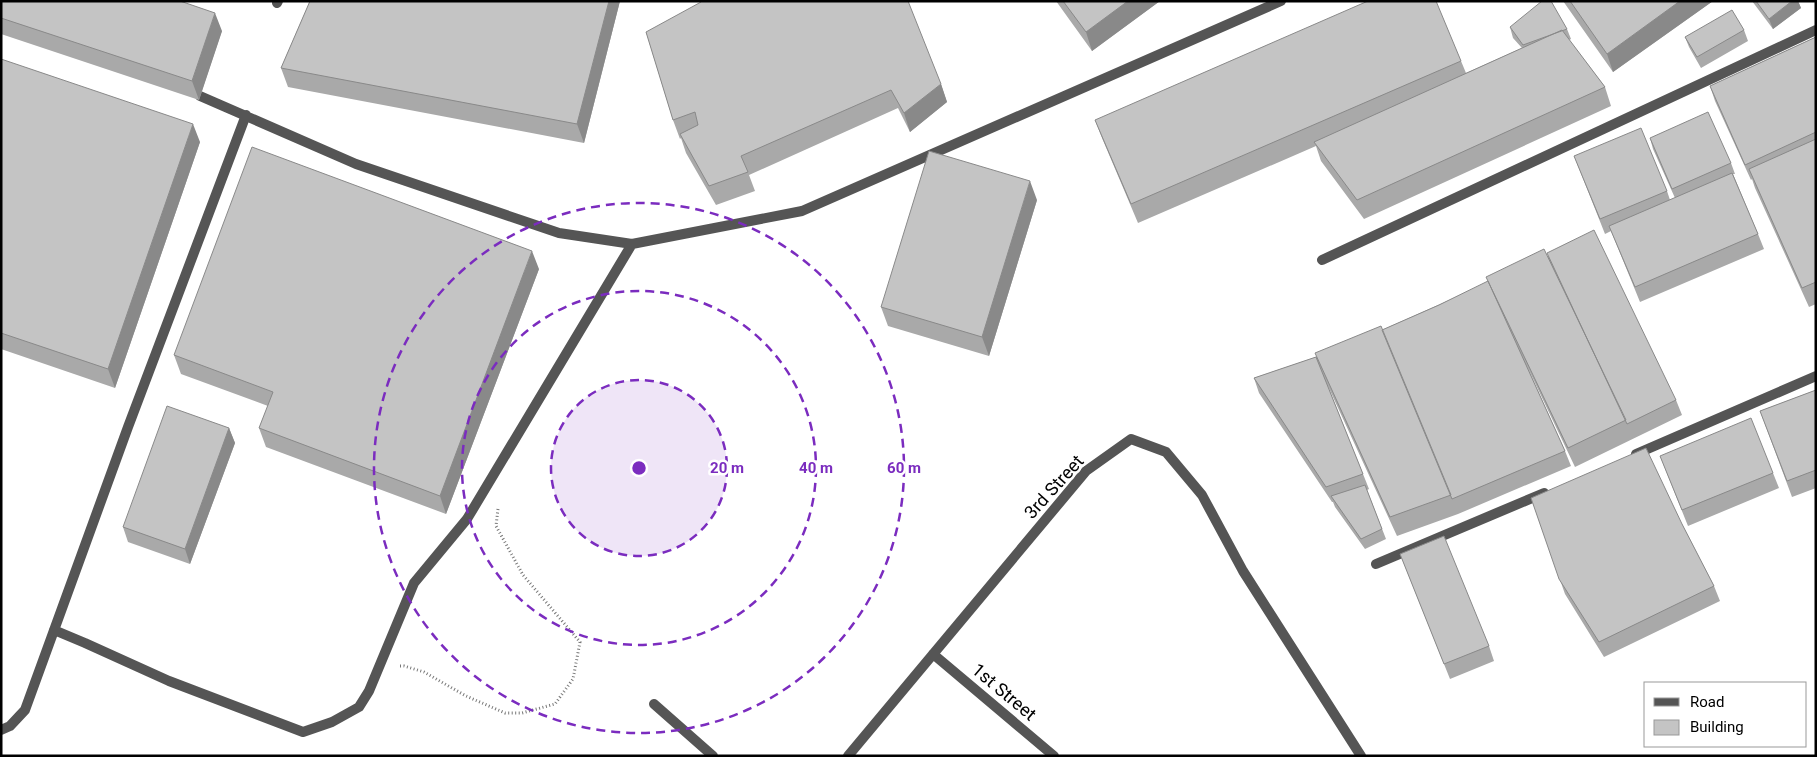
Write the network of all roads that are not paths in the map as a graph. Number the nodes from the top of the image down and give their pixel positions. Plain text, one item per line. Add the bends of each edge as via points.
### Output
1 (1281, 1) edge
2 (1816, 30) edge
3 (200, 96) dead end
4 (246, 116) junction
5 (632, 244) junction
6 (1322, 260) dead end
7 (1816, 376) edge
8 (1624, 459) edge
9 (1550, 490) edge
10 (1376, 564) dead end
11 (54, 630) junction
12 (933, 654) junction
13 (654, 704) dead end
14 (1, 730) edge
15 (712, 756) edge
16 (848, 756) edge
17 (1054, 756) edge
18 (1361, 756) edge

1 - 5 street via 802,211
2 - 6 street
3 - 4 street
4 - 5 street via 356,164 559,233
4 - 11 street
5 - 11 street via 490,484 467,519 414,583 369,691 359,707 332,722 303,732 169,681
7 - 8 street
9 - 10 street
11 - 14 street via 25,710 10,726
12 - 16 street, 3rd Street
12 - 17 street, 1st Street
12 - 18 street, 3rd Street via 1086,471 1131,439 1166,452 1202,495 1243,572
13 - 15 street

